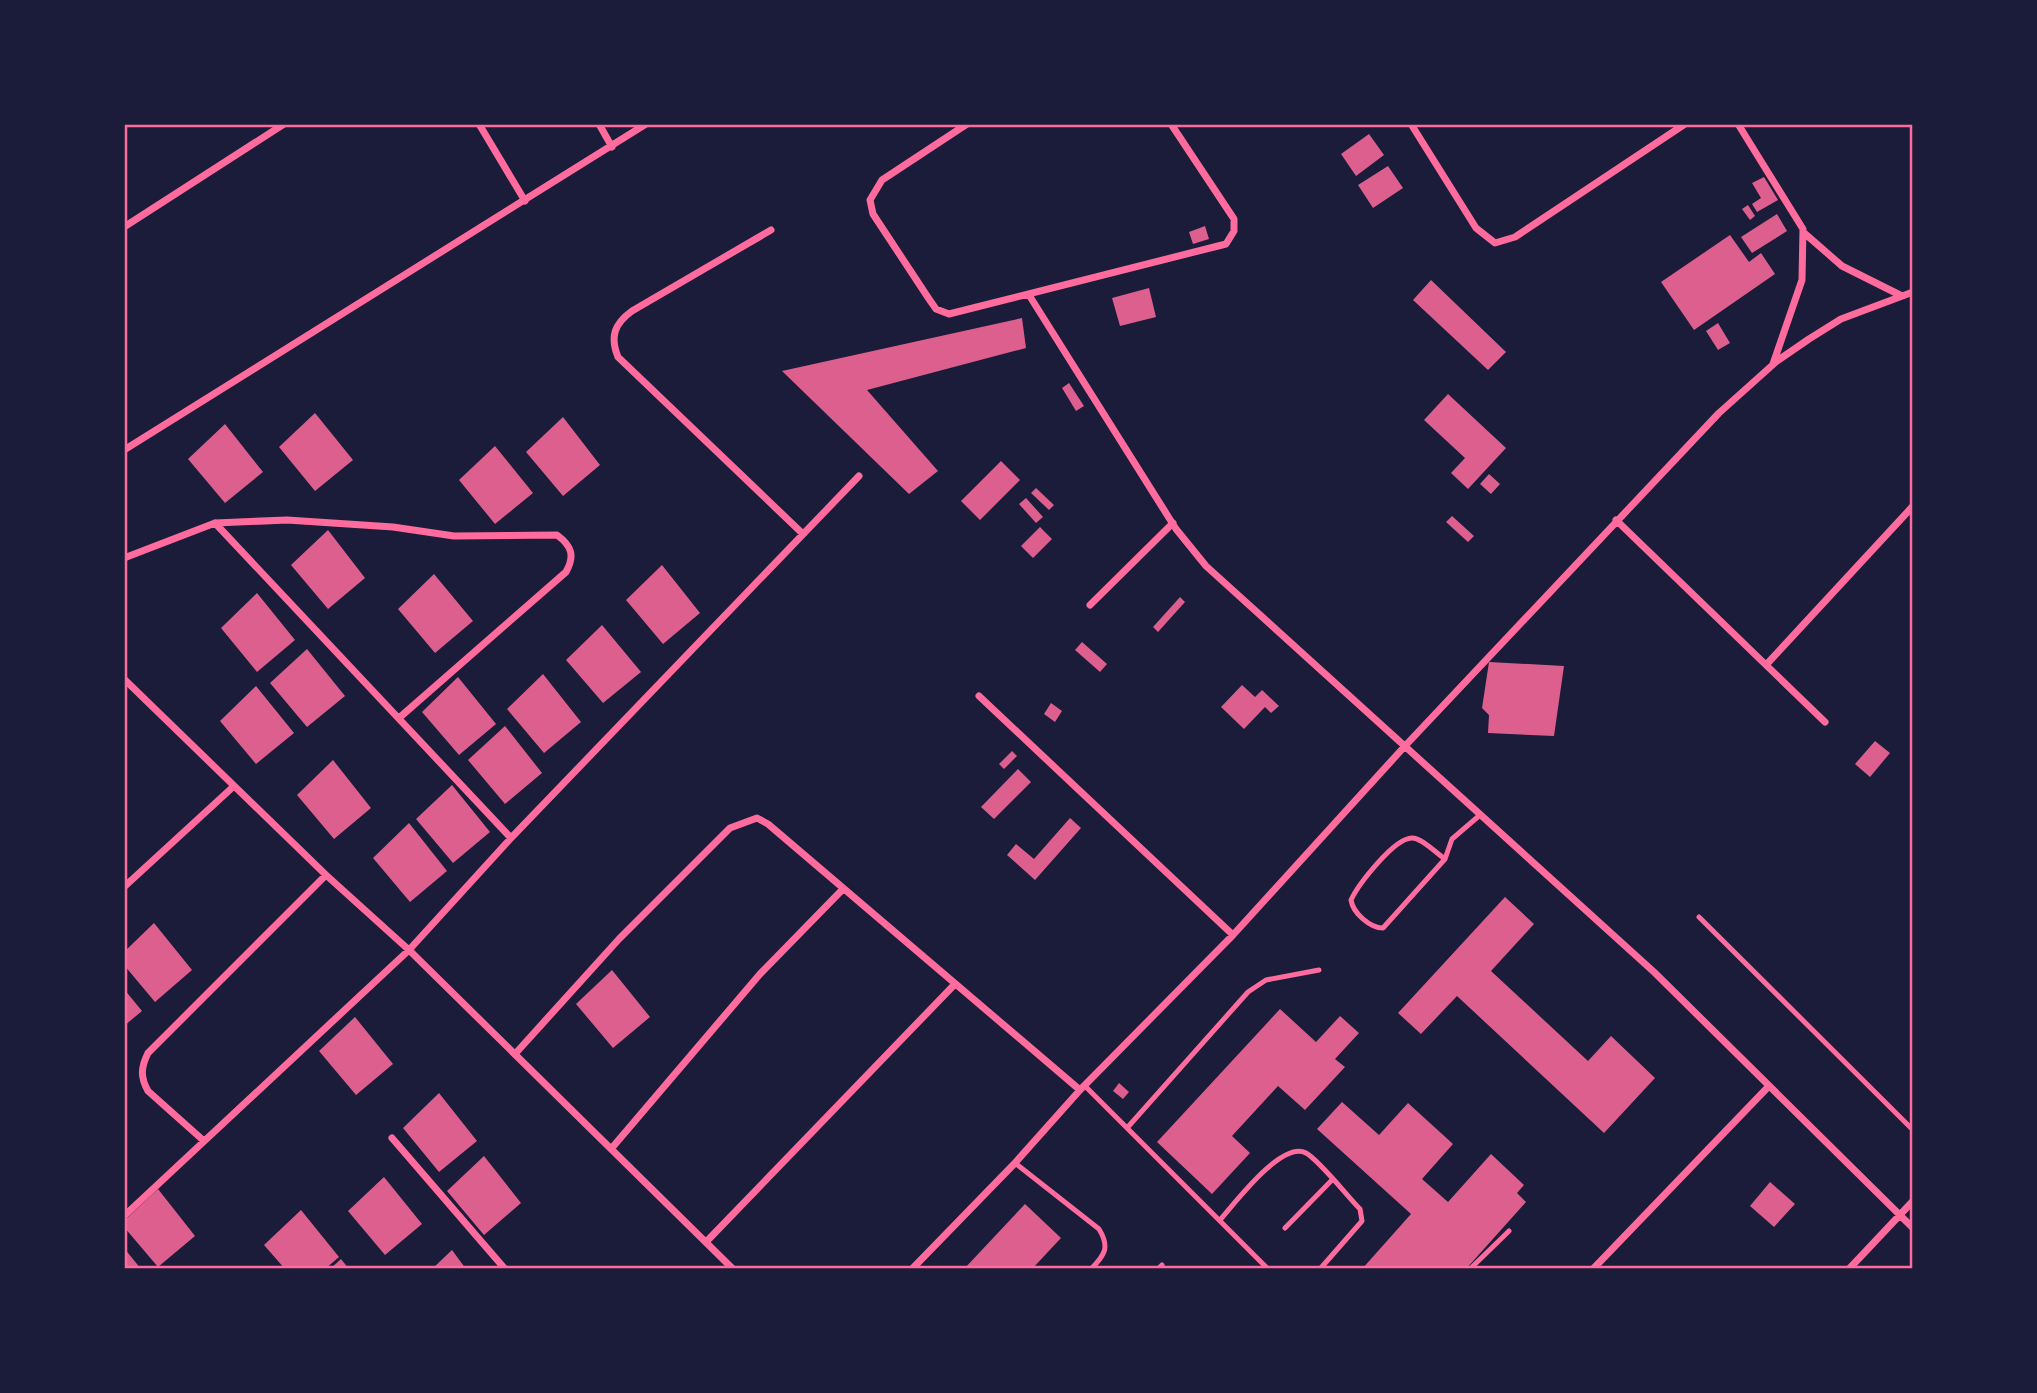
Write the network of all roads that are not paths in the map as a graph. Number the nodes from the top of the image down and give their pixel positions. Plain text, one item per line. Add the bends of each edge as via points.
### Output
1 (284, 124) edge
2 (479, 124) edge
3 (599, 124) edge
4 (646, 124) edge
5 (967, 124) edge
6 (1171, 124) edge
7 (1411, 124) edge
8 (1685, 124) edge
9 (1738, 124) edge
10 (612, 146) junction
11 (524, 201) junction
12 (124, 227) edge
13 (771, 230) dead end
14 (1803, 232) junction
15 (1913, 292) edge
16 (1030, 295) junction
17 (1900, 295) junction
18 (1773, 365) junction
19 (124, 450) edge
20 (859, 476) dead end
21 (1913, 506) edge
22 (1616, 520) junction
23 (215, 523) junction
24 (1172, 523) junction
25 (803, 534) junction
26 (124, 558) edge
27 (1090, 605) dead end
28 (1766, 665) junction
29 (124, 679) edge
30 (979, 696) dead end
31 (400, 718) junction
32 (1825, 723) dead end
33 (1405, 746) junction
34 (234, 786) junction
35 (1480, 815) junction
36 (511, 838) junction
37 (1445, 859) junction
38 (326, 875) junction
39 (124, 887) edge
40 (843, 889) junction
41 (1699, 917) dead end
42 (1233, 935) junction
43 (409, 950) junction
44 (1319, 970) dead end
45 (955, 984) junction
46 (515, 1054) junction
47 (1769, 1086) junction
48 (1082, 1088) junction
49 (1127, 1128) junction
50 (1913, 1130) edge
51 (391, 1138) dead end
52 (204, 1141) junction
53 (611, 1149) junction
54 (1015, 1163) junction
55 (1332, 1180) junction
56 (1913, 1201) edge
57 (1900, 1215) junction
58 (124, 1216) edge
59 (1220, 1220) junction
60 (1285, 1228) dead end
61 (1913, 1228) edge
62 (1509, 1231) dead end
63 (707, 1241) junction
64 (505, 1269) edge
65 (733, 1269) edge
66 (912, 1269) edge
67 (1091, 1269) edge
68 (1268, 1269) edge
69 (1320, 1269) edge
70 (1470, 1269) edge
71 (1593, 1269) edge
72 (1849, 1269) edge

1 - 12 street
2 - 11 street
3 - 10 street
4 - 10 street
5 - 16 street via 881,180 871,195 872,210 942,313
6 - 16 street via 1234,219 1231,238 1213,248
7 - 8 street via 1476,228 1495,243 1515,237
9 - 14 street
10 - 11 street
11 - 19 street
13 - 25 street via 632,311 616,325 613,336 618,357
14 - 17 street via 1842,266
14 - 18 street via 1802,280
15 - 17 street
16 - 24 street
17 - 18 street via 1841,319
18 - 22 street via 1719,413
20 - 25 street
21 - 28 street
22 - 28 street
22 - 33 street
23 - 26 street
23 - 31 street
23 - 31 street via 287,520 454,536 557,535 567,542 572,551 566,572
24 - 27 street
24 - 33 street via 1206,566
25 - 36 street
28 - 32 street
29 - 34 street
30 - 42 street
31 - 36 street
33 - 35 street
33 - 42 street
34 - 38 street
34 - 39 street
35 - 37 lane via 1452,839
35 - 47 street via 1654,972
36 - 43 street
37 - 37 lane via 1383,928 1368,923 1352,907 1361,883 1406,840 1418,840
38 - 43 street
38 - 52 street via 143,1063 148,1091
40 - 45 street
40 - 46 street via 768,824 757,818 743,821 730,828 619,939
40 - 53 street via 760,974
41 - 50 lane
42 - 48 street
43 - 46 street
43 - 52 street
44 - 49 lane via 1266,980 1248,992
45 - 48 street
45 - 63 street
46 - 53 street
47 - 57 street
47 - 71 street
48 - 49 lane
48 - 54 street
49 - 59 lane
51 - 64 street
52 - 58 street
53 - 63 street
54 - 66 street
54 - 67 lane via 1099,1229 1107,1241 1105,1255
55 - 59 lane via 1306,1153 1292,1151 1279,1157
55 - 60 lane
55 - 69 lane via 1360,1209 1362,1221
56 - 57 street
57 - 61 street
57 - 72 street
59 - 68 lane
62 - 70 lane
63 - 65 street

